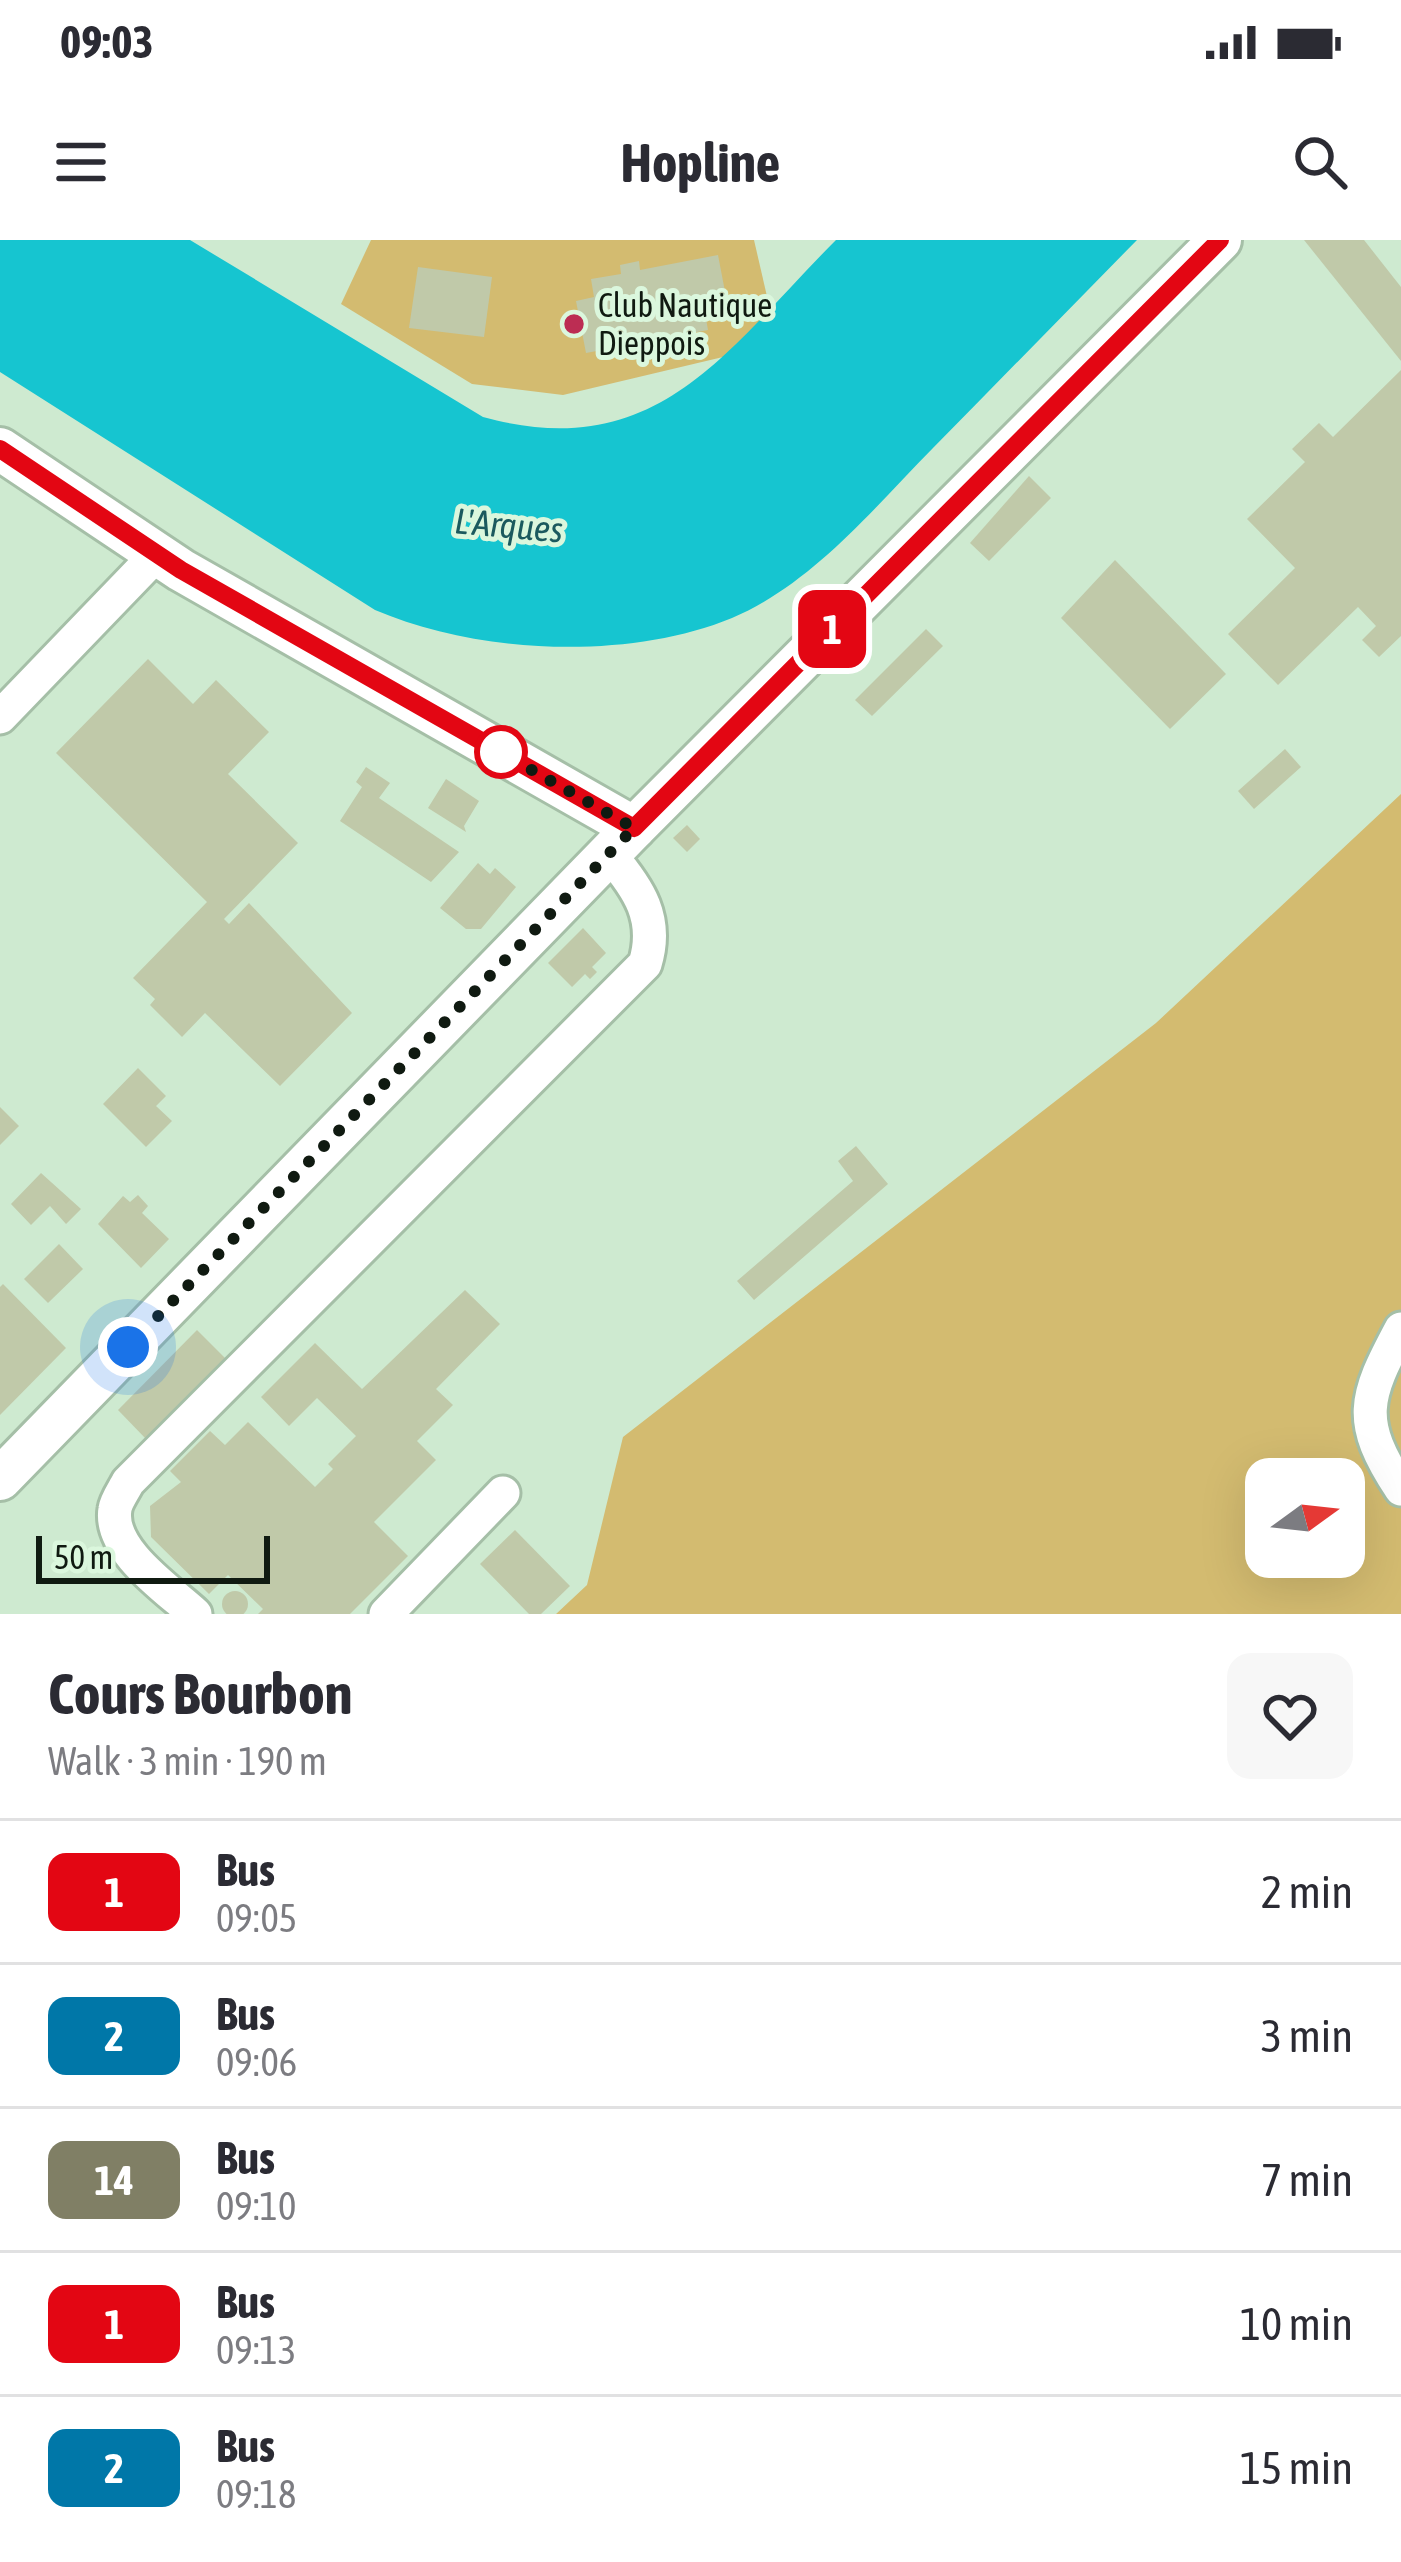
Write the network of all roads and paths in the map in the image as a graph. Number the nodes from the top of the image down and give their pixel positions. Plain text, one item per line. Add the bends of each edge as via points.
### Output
1 (1220, 240) edge
2 (0, 449) edge
3 (157, 554) junction
4 (0, 717) edge
5 (622, 841) junction
6 (1401, 1329) edge
7 (0, 1479) edge
8 (1401, 1489) edge
9 (503, 1493) dead end
10 (195, 1614) edge
11 (386, 1614) edge

1 - 5 main road
2 - 3 main road
3 - 4 street
3 - 5 main road
5 - 7 main road
5 - 10 street via 651,923 645,964 128,1482 115,1509 119,1533
6 - 8 street via 1367,1410 1379,1457
9 - 11 street

